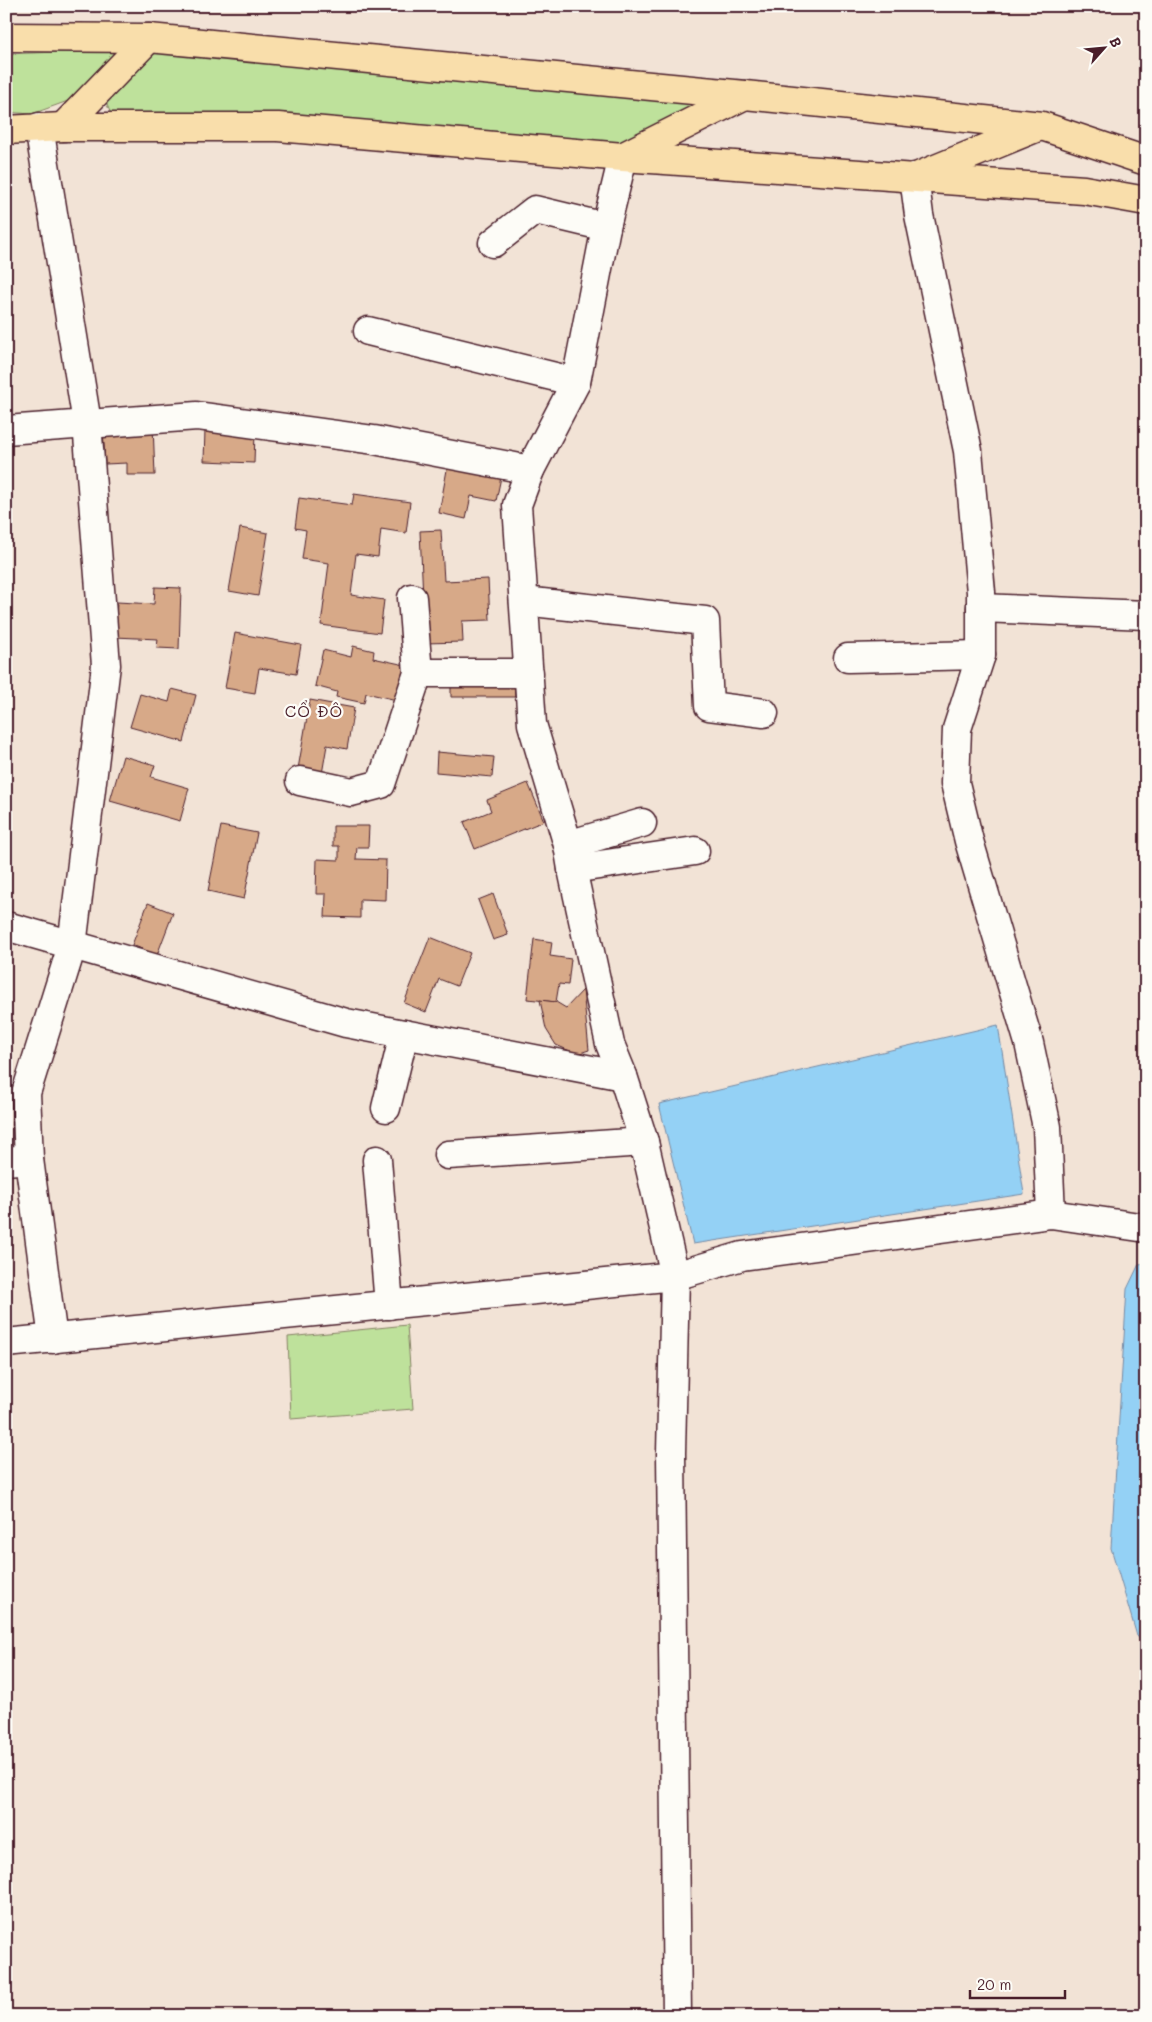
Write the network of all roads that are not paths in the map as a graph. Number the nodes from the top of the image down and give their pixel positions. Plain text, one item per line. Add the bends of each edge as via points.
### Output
1 (6, 37) edge
2 (149, 38) junction
3 (745, 95) junction
4 (6, 120) edge
5 (1042, 126) junction
6 (51, 127) junction
7 (6, 130) edge
8 (623, 157) junction
9 (1146, 161) edge
10 (914, 177) junction
11 (1146, 201) edge
12 (606, 227) junction
13 (493, 243) dead end
14 (368, 331) dead end
15 (576, 382) junction
16 (87, 423) junction
17 (6, 430) edge
18 (530, 470) junction
19 (412, 598) dead end
20 (524, 601) junction
21 (981, 608) junction
22 (1146, 615) edge
23 (981, 655) junction
24 (848, 658) dead end
25 (529, 673) junction
26 (418, 674) junction
27 (764, 713) dead end
28 (300, 781) dead end
29 (642, 823) dead end
30 (695, 851) dead end
31 (570, 857) junction
32 (6, 926) edge
33 (72, 946) junction
34 (404, 1034) junction
35 (623, 1076) junction
36 (386, 1108) dead end
37 (644, 1142) junction
38 (448, 1155) dead end
39 (18, 1160) edge
40 (377, 1160) dead end
41 (1051, 1214) junction
42 (1146, 1228) edge
43 (675, 1276) junction
44 (389, 1305) junction
45 (53, 1339) junction
46 (6, 1344) edge
47 (677, 2016) edge

1 - 2 main road
2 - 3 main road
2 - 6 main road
3 - 5 main road
3 - 8 main road
4 - 6 main road
5 - 9 main road
5 - 10 main road
6 - 7 main road
6 - 8 main road via 278,127
6 - 16 street
8 - 10 main road
8 - 12 street
10 - 11 main road via 1084,190
10 - 21 street via 968,451
12 - 13 street via 535,210
12 - 15 street
14 - 15 street
15 - 18 street
16 - 17 street
16 - 18 street via 197,416 374,440
16 - 33 street via 106,665
18 - 20 street via 517,505
19 - 26 street
20 - 25 street
20 - 27 street via 705,621 709,706
21 - 22 street
21 - 23 street
23 - 24 street
23 - 41 street via 957,729 955,783 1029,1043 1047,1127
25 - 26 street
25 - 31 street via 532,724
26 - 28 street via 381,784 351,792
29 - 31 street
30 - 31 street
31 - 35 street via 610,1044
32 - 33 street
33 - 34 street via 346,1023
33 - 39 street via 26,1093
34 - 35 street
34 - 36 street
35 - 37 street
37 - 38 street
37 - 43 street
39 - 45 street
40 - 44 street
41 - 42 street
41 - 43 street via 742,1256
43 - 44 street
43 - 47 street via 671,1453
44 - 45 street
45 - 46 street

